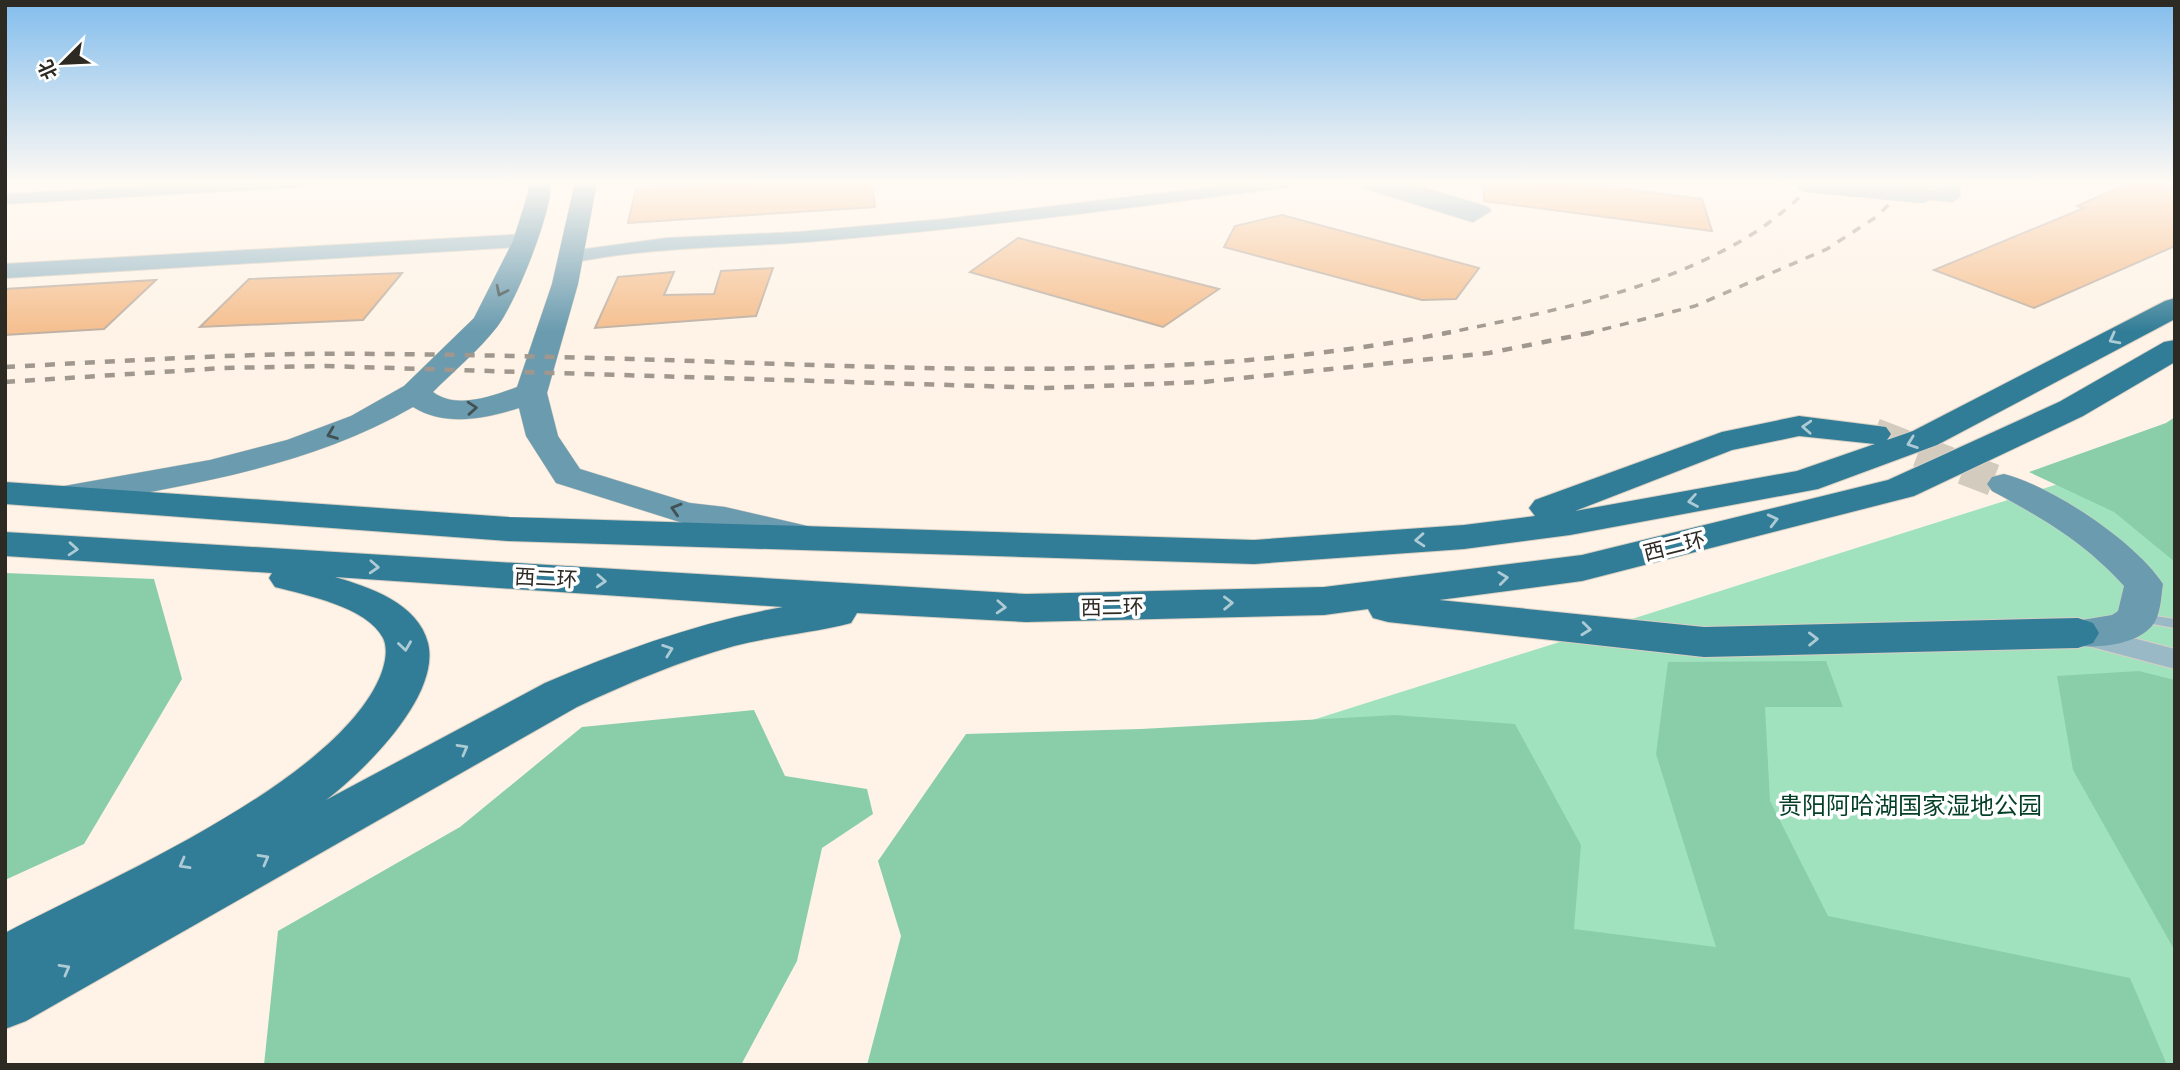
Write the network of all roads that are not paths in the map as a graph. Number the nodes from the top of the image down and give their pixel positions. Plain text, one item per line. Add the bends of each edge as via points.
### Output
1 (529, 232) edge
2 (576, 232) edge
3 (683, 232) edge
4 (869, 232) edge
5 (526, 241) junction
6 (573, 244) junction
7 (5, 271) edge
8 (2175, 307) edge
9 (2175, 349) edge
10 (415, 393) junction
11 (531, 393) junction
12 (1874, 434) tunnel mouth
13 (2004, 484) tunnel mouth
14 (5, 493) edge
15 (64, 497) junction
16 (1464, 537) junction
17 (814, 539) junction
18 (5, 544) edge
19 (219, 558) junction
20 (1324, 601) junction
21 (932, 604) junction
22 (2156, 621) edge
23 (2078, 634) junction
24 (2175, 659) edge
25 (5, 962) edge
26 (5, 1002) edge

1 - 5 main road
2 - 6 main road
3 - 6 street
4 - 6 street via 620,247
5 - 7 street
5 -> 10 main road via 486,322
6 - 11 main road
8 -> 16 highway, 西二环 via 1925,438 1805,481
20 -> 9 highway, 西二环 via 1581,569 1900,488 2071,410
10 -> 11 main road via 424,403 472,409
10 -> 15 main road via 362,423 299,447 212,470
17 -> 11 main road via 686,513 568,476 542,436
12 -> 16 highway via 1799,426 1722,442
13 - 22 main road via 2054,510 2111,549 2144,584
14 - 15 highway, 西二环
15 - 17 highway, 西二环 via 508,529
16 -> 17 highway, 西二环 via 1254,552
18 -> 19 highway, 西二环
19 -> 21 highway, 西二环
19 -> 25 highway via 340,592 385,614 406,637 407,659 400,686 372,730 316,782 246,830
21 -> 20 highway, 西二环 via 1026,608
20 -> 23 highway via 1704,642
26 -> 21 highway via 620,667 694,640 755,626
22 - 23 main road
23 - 24 street

